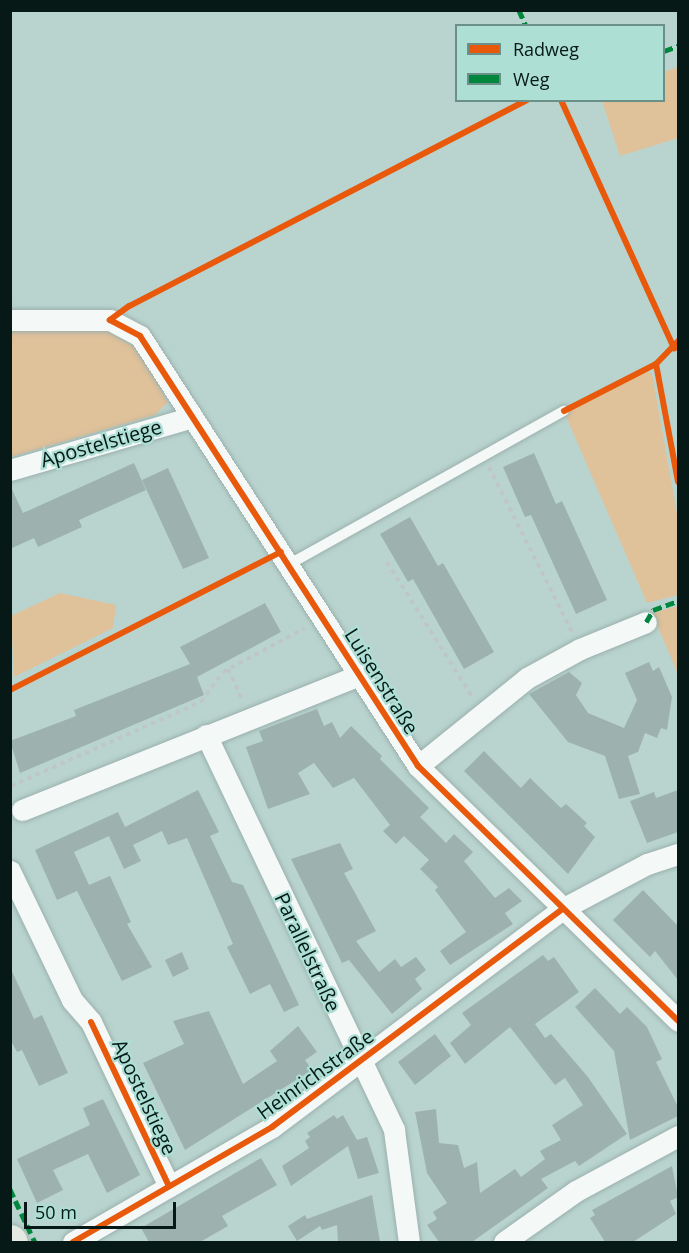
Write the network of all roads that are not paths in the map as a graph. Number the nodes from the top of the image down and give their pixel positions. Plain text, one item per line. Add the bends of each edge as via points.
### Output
1 (10, 320) edge
2 (564, 411) dead end
3 (192, 417) junction
4 (10, 470) edge
5 (288, 565) junction
6 (646, 622) dead end
7 (359, 675) junction
8 (206, 735) junction
9 (418, 766) junction
10 (22, 810) dead end
11 (678, 854) edge
12 (10, 871) edge
13 (562, 909) junction
14 (678, 1021) edge
15 (360, 1062) junction
16 (678, 1136) edge
17 (169, 1186) junction
18 (73, 1242) edge
19 (409, 1242) edge
20 (504, 1242) edge

1 - 3 street, Luisenstraße via 110,320 140,336
2 - 5 lane
3 - 4 street, Apostelstiege
3 - 5 street, Luisenstraße
5 - 7 street, Luisenstraße
6 - 9 street, Luisenstraße via 580,649 527,678
7 - 8 street, Luisenstraße
7 - 9 street, Luisenstraße
8 - 10 street, Luisenstraße
8 - 15 street, Parallelstraße
9 - 13 street, Luisenstraße
11 - 13 street, Heinrichstraße via 647,864
12 - 17 street, Apostelstiege via 72,1000 91,1022
13 - 14 street, Luisenstraße
13 - 15 street, Heinrichstraße
15 - 17 street, Heinrichstraße via 272,1127
15 - 19 street, Parallelstraße via 394,1131
16 - 20 street via 576,1191
17 - 18 street, Heinrichstraße

